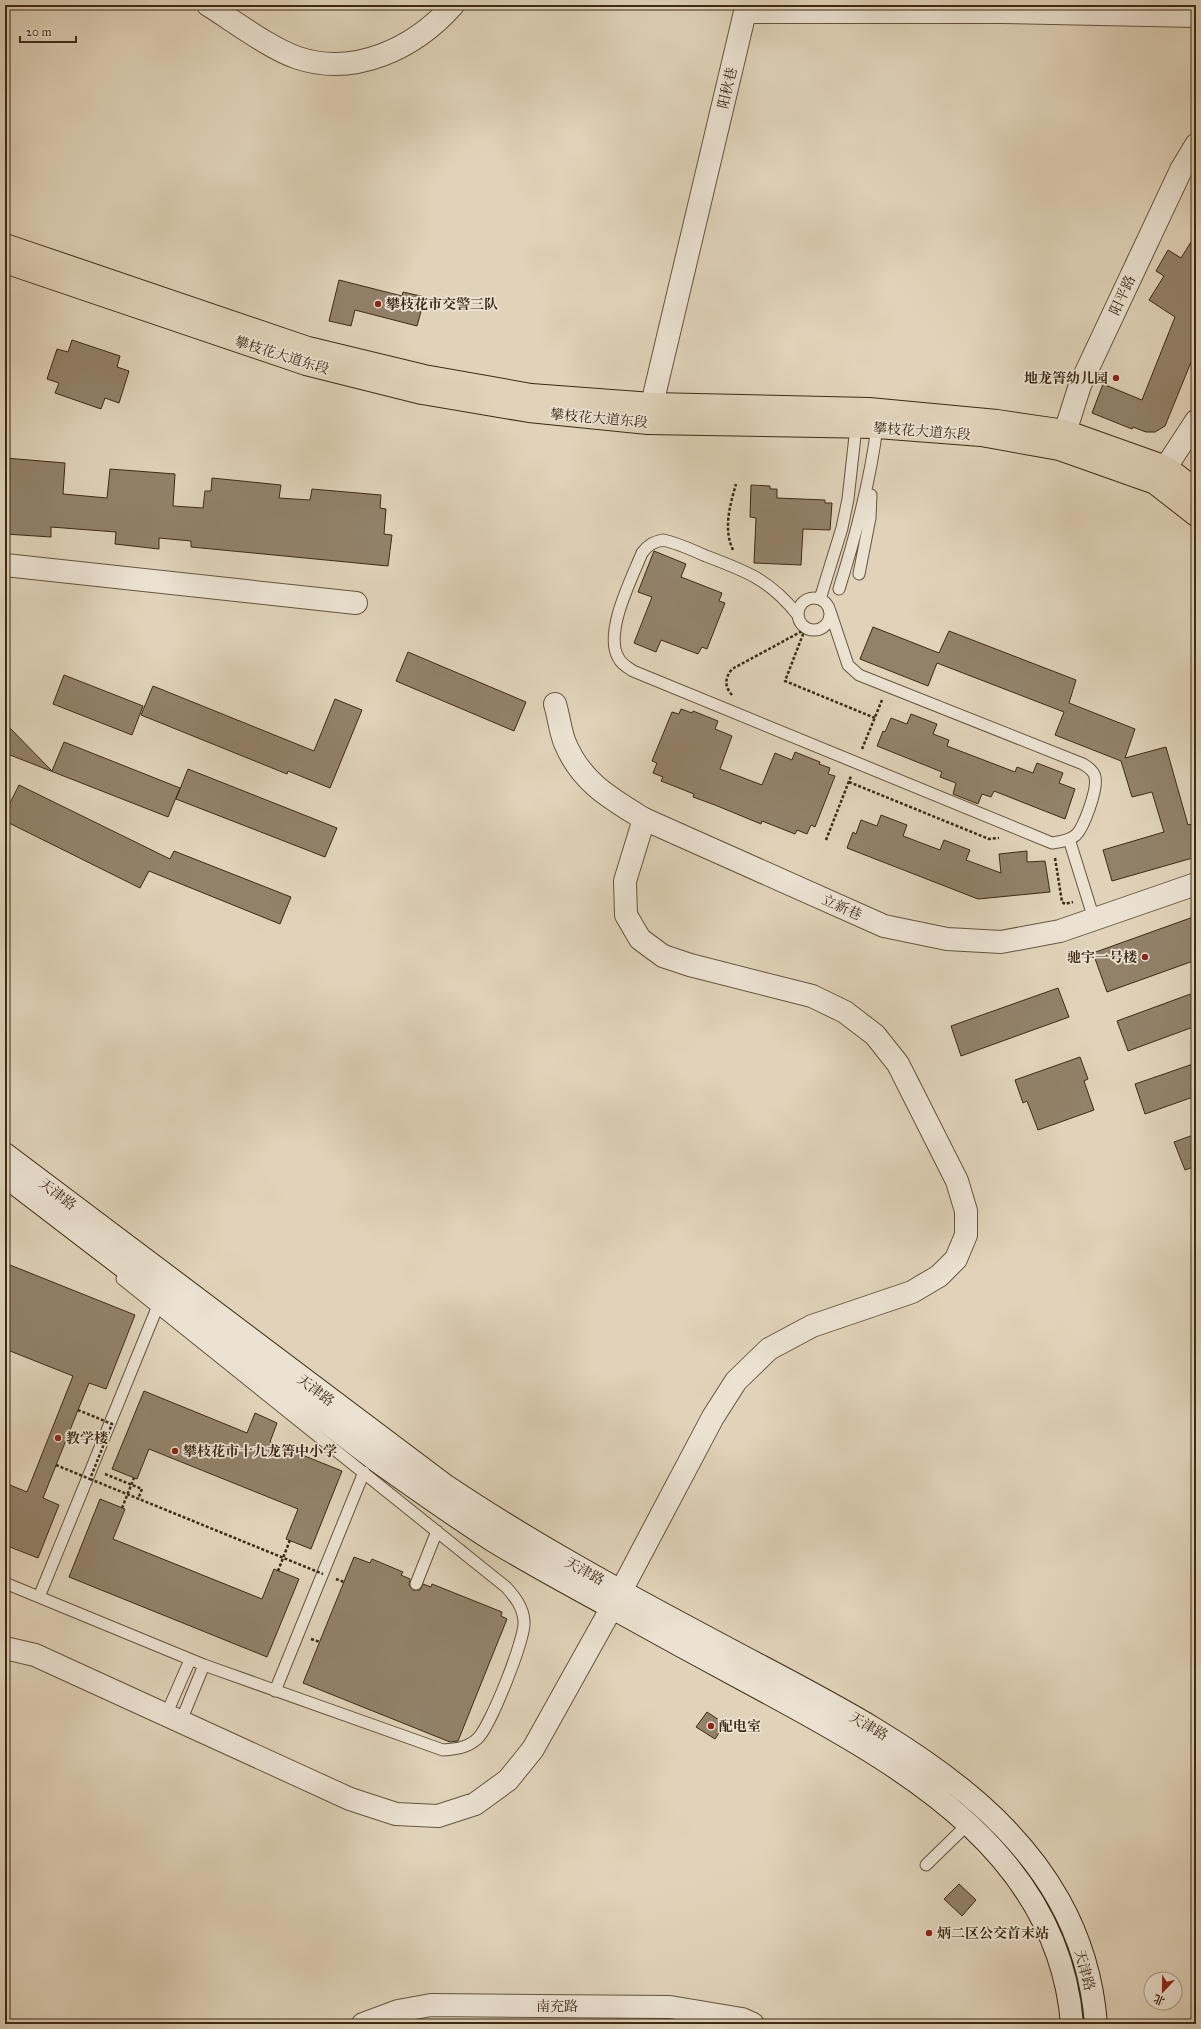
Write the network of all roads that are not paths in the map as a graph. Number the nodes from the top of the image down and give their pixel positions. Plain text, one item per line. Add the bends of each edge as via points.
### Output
1 (208, 5) edge
2 (453, 5) edge
3 (999, 8) edge
4 (1196, 16) edge
5 (1196, 146) edge
6 (5, 245) edge
7 (5, 262) edge
8 (650, 413) junction
9 (1196, 421) edge
10 (867, 427) junction
11 (1062, 440) junction
12 (1166, 467) junction
13 (872, 470) junction
14 (1196, 490) edge
15 (1196, 515) edge
16 (5, 565) edge
17 (859, 574) dead end
18 (839, 589) dead end
19 (820, 600) junction
20 (356, 603) dead end
21 (830, 611) junction
22 (797, 614) junction
23 (555, 704) dead end
24 (644, 818) junction
25 (1069, 839) junction
26 (1196, 884) edge
27 (1094, 919) junction
28 (5, 1154) edge
29 (5, 1176) edge
30 (5, 1184) edge
31 (157, 1308) junction
32 (364, 1472) junction
33 (437, 1531) junction
34 (5, 1583) edge
35 (416, 1584) dead end
36 (39, 1597) junction
37 (616, 1599) junction
38 (5, 1648) edge
39 (190, 1660) junction
40 (204, 1666) junction
41 (276, 1690) junction
42 (173, 1718) junction
43 (985, 1808) junction
44 (969, 1823) junction
45 (926, 1865) dead end
46 (363, 2024) edge
47 (753, 2024) edge
48 (1072, 2024) edge
49 (1096, 2024) edge

1 - 2 street via 296,57 315,63 334,64 365,60 395,51 421,36
3 - 4 street
3 - 8 street, 阳秋巷 via 745,12
5 - 11 street, 阳平路 via 1181,170 1080,385
6 - 8 highway, 攀枝花大道东段 via 308,348 424,376
7 - 8 highway, 攀枝花大道东段 via 306,364 422,393 529,411
8 - 10 highway, 攀枝花大道东段
8 - 11 highway, 攀枝花大道东段 via 868,409 997,421
9 - 12 street
10 - 11 highway, 攀枝花大道东段
10 - 13 lane
10 - 19 lane via 842,528
11 - 12 highway, 攀枝花大道东段
11 - 15 highway, 攀枝花大道东段 via 1156,483
12 - 14 highway, 攀枝花大道东段
13 - 17 lane via 870,518
13 - 18 lane via 858,530
16 - 20 street
19 - 21 lane via 825,602
19 - 22 lane via 806,600 801,604
21 - 22 lane via 829,621 822,628 811,630 806,629 798,620
21 - 25 lane via 848,665 859,676 1083,764 1090,769 1095,776 1095,792 1080,829
22 - 25 lane via 776,591 746,572 672,542 654,542 642,553 618,618 614,633 617,656 633,671 1052,843
23 - 24 street, 立新巷 via 565,743 583,775 606,796
24 - 27 street, 立新巷 via 884,926 947,939 1001,942 1060,931
24 - 37 street via 625,881 626,915 640,939 663,956 690,965 812,996 845,1012 875,1035 898,1064 957,1181 966,1210 966,1235 956,1259 939,1276 912,1292 812,1326 769,1349 736,1381 713,1417
25 - 27 lane
26 - 27 street, 立新巷
28 - 37 street, 天津路 via 446,1486
29 - 37 street via 435,1502 493,1541
30 - 31 lane
31 - 32 lane
31 - 36 lane
32 - 33 lane
32 - 41 lane
33 - 35 lane
33 - 41 lane via 506,1587 519,1603 525,1622 521,1643 488,1724 478,1739 462,1748 443,1750
34 - 36 lane
36 - 39 lane
37 - 42 street via 533,1749 508,1780 475,1804 438,1816 396,1814 350,1799
37 - 43 street, 天津路 via 883,1734 954,1781
37 - 44 street via 907,1774
38 - 42 street via 35,1655
39 - 40 lane
39 - 42 lane
40 - 41 lane
40 - 42 lane
43 - 44 lane
43 - 49 street, 天津路 via 1014,1838 1040,1871 1061,1904 1076,1938 1088,1976
44 - 45 lane
44 - 48 street via 1022,1883 1040,1913 1066,1981
46 - 47 street, 南充路 via 398,2011 431,2005 670,2007 742,2019

